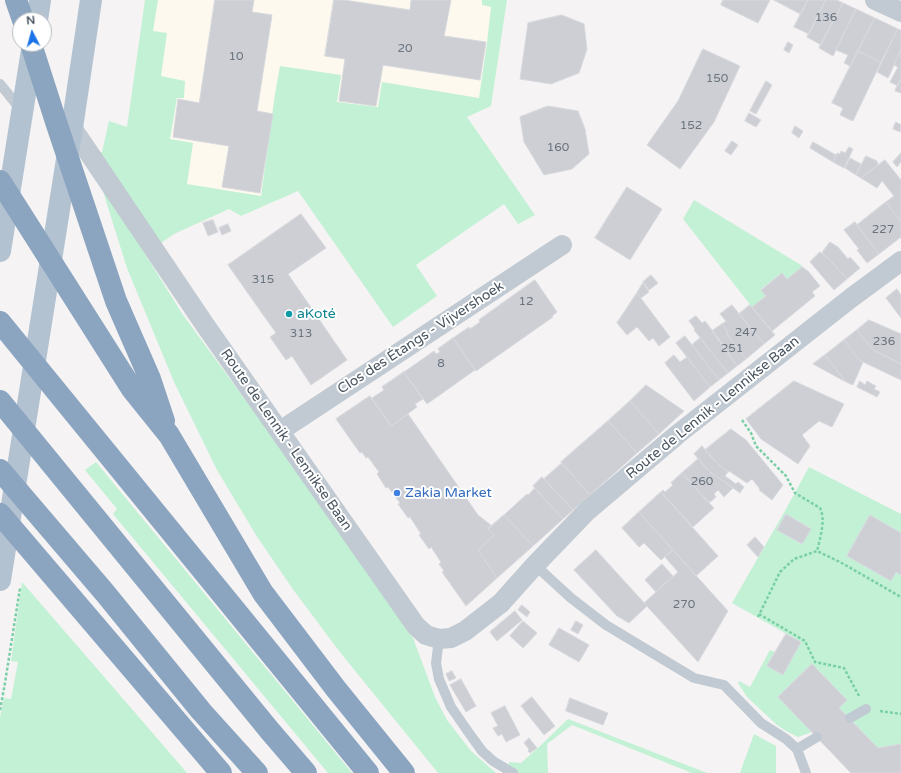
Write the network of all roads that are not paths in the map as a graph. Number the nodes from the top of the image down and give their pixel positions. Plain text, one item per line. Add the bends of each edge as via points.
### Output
1 (16, 0) edge
2 (40, 0) edge
3 (91, 0) edge
4 (878, 0) edge
5 (20, 12) edge
6 (38, 12) edge
7 (901, 12) edge
8 (31, 52) edge
9 (34, 52) edge
10 (28, 81) junction
11 (0, 84) edge
12 (23, 112) junction
13 (72, 128) junction
14 (0, 181) edge
15 (562, 245) dead end
16 (0, 250) edge
17 (901, 261) edge
18 (0, 322) edge
19 (141, 384) junction
20 (0, 401) edge
21 (280, 431) junction
22 (0, 470) edge
23 (0, 514) edge
24 (535, 565) junction
25 (0, 580) edge
26 (438, 639) junction
27 (866, 709) road end
28 (850, 718) dead end
29 (817, 738) dead end
30 (797, 749) junction
31 (221, 773) edge
32 (257, 773) edge
33 (306, 773) edge
34 (368, 773) edge
35 (404, 773) edge
36 (513, 773) edge
37 (806, 773) edge

1 - 5 highway
2 - 6 main road
3 - 13 main road
4 - 7 street
8 - 10 main road
9 - 19 highway
10 - 12 main road
10 - 13 street, Route de Lennik - Lennikse Baan
11 - 12 lane
12 - 16 main road
13 - 21 street, Route de Lennik - Lennikse Baan
13 - 25 main road
14 - 19 highway
15 - 21 street, Clos des Étangs - Vijvershoek
17 - 24 street, Route de Lennik - Lennikse Baan via 678,434 587,511
18 - 34 highway
19 - 35 highway via 263,593
20 - 33 highway
21 - 26 street, Route de Lennik - Lennikse Baan via 416,626 426,636
22 - 32 highway via 201,711
23 - 31 highway
24 - 26 street, Route de Lennik - Lennikse Baan via 501,603 466,631 451,638
24 - 30 lane via 606,625 694,678 724,684 761,724
26 - 36 lane via 436,663 439,679 451,707 482,751
27 - 28 lane
29 - 30 lane
30 - 37 lane

